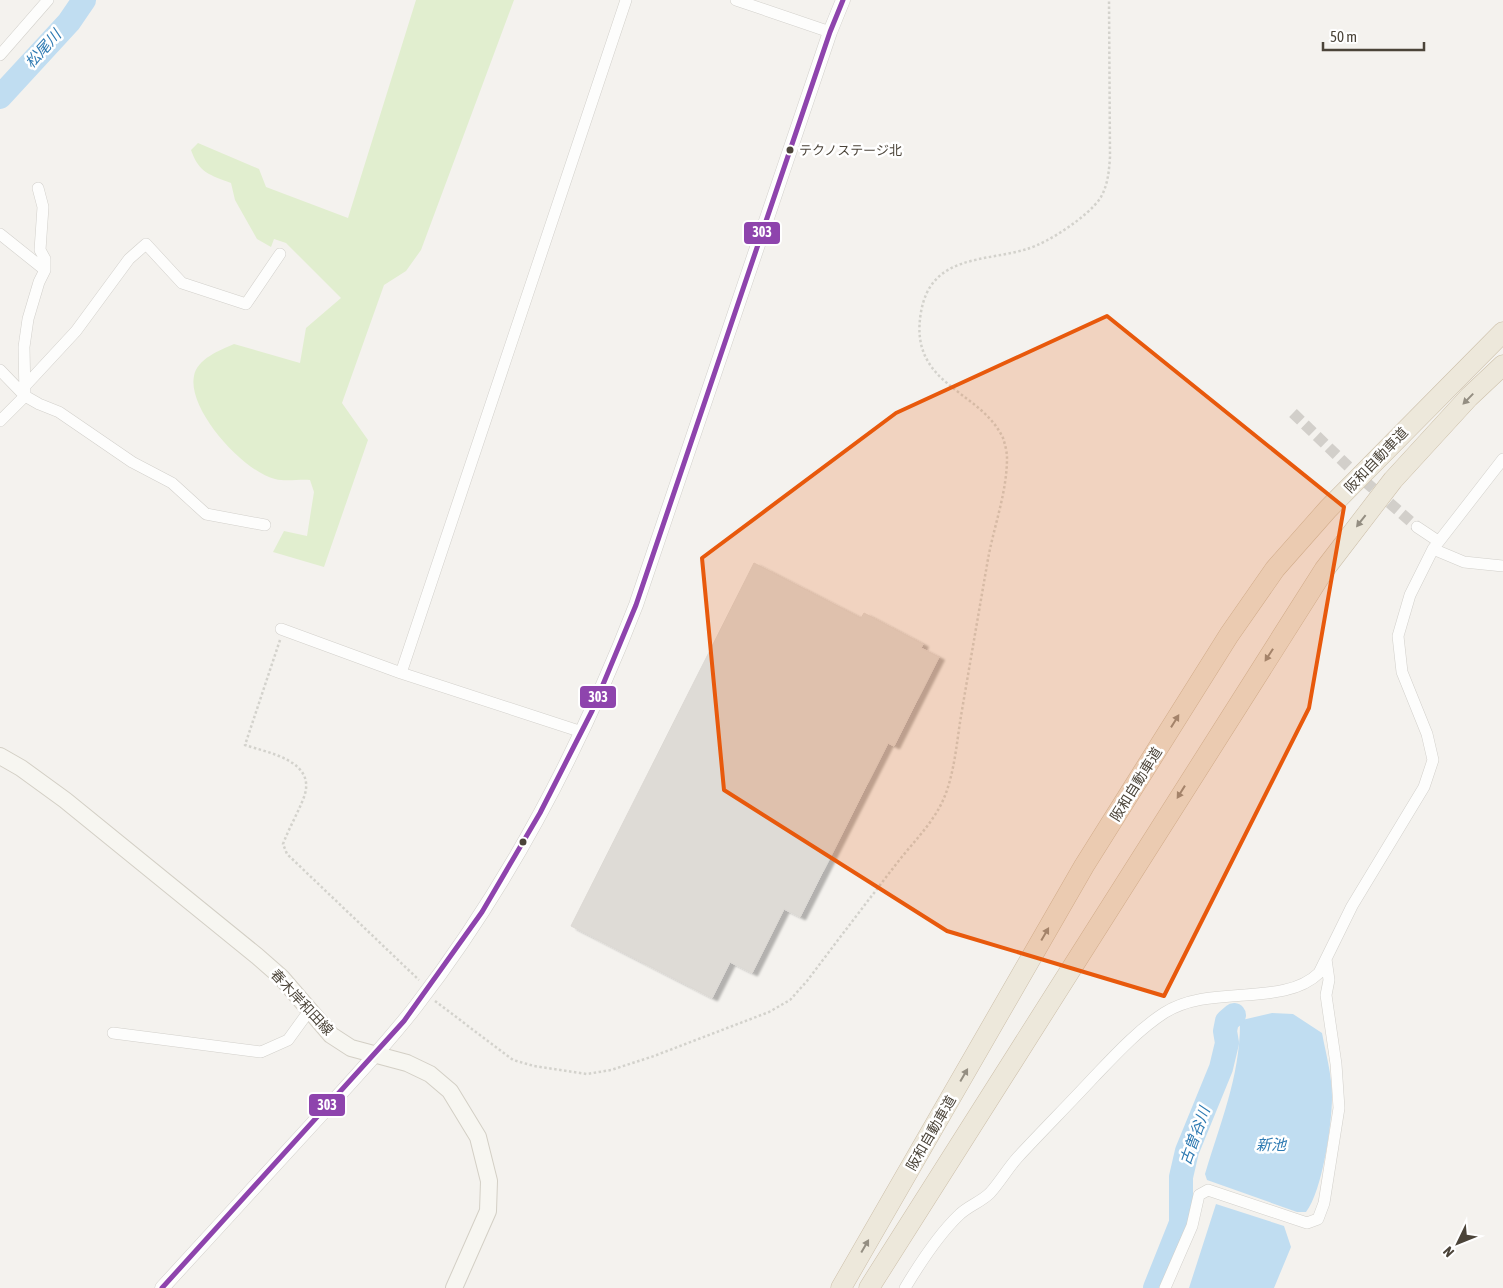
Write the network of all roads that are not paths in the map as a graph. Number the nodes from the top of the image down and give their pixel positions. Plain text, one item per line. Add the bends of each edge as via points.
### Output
1 (48, 0) edge
2 (626, 0) edge
3 (736, 0) edge
4 (843, 0) edge
5 (830, 32) junction
6 (0, 55) edge
7 (38, 188) dead end
8 (0, 234) edge
9 (280, 254) dead end
10 (45, 270) junction
11 (1503, 332) edge
12 (1503, 365) edge
13 (0, 370) edge
14 (25, 391) junction
15 (0, 421) edge
16 (1503, 459) edge
17 (265, 525) dead end
18 (1417, 527) tunnel mouth
19 (1435, 545) junction
20 (1503, 566) edge
21 (280, 629) road end
22 (401, 673) junction
23 (582, 732) junction
24 (0, 756) edge
25 (1326, 959) junction
26 (309, 1011) junction
27 (113, 1033) dead end
28 (376, 1053) junction
29 (162, 1288) edge
30 (454, 1288) edge
31 (841, 1288) edge
32 (869, 1288) edge
33 (905, 1288) edge
34 (1165, 1288) edge

1 - 6 street
2 - 22 street
3 - 5 street
4 - 5 street
5 - 23 street via 636,605 613,666
7 - 10 street via 43,207 40,250 45,259
8 - 10 street
9 - 14 street via 246,304 182,283 146,244 129,259 76,331
10 - 14 street via 38,282 28,319 24,346
31 -> 11 highway, 阪和自動車道 via 1084,866 1229,635 1275,569 1328,509
12 -> 32 highway, 阪和自動車道 via 1393,480 1324,570
13 - 14 street
14 - 15 street
14 - 17 street via 39,404 60,412 132,462 172,483 206,514
16 - 19 street
18 - 19 street
19 - 20 street via 1464,562
19 - 25 street via 1410,595 1398,636 1402,672 1427,734 1433,760 1424,787 1352,906
21 - 22 street
22 - 23 street
23 - 28 street via 523,843 471,927 427,990
24 - 26 main road, 春木岸和田線 via 65,800 258,956 282,978
25 - 33 street via 1312,979 1294,988 1265,994 1195,999 1164,1013 1119,1052 1017,1158 989,1194 960,1214
25 - 34 street via 1329,980 1326,995 1339,1108 1324,1203 1318,1219 1307,1223 1208,1190 1199,1195 1192,1226
26 - 27 street via 288,1040 261,1052
26 - 28 main road, 春木岸和田線 via 331,1034 351,1048
28 - 29 street
28 - 30 main road, 春木岸和田線 via 430,1074 450,1091 478,1137 490,1181 488,1211

